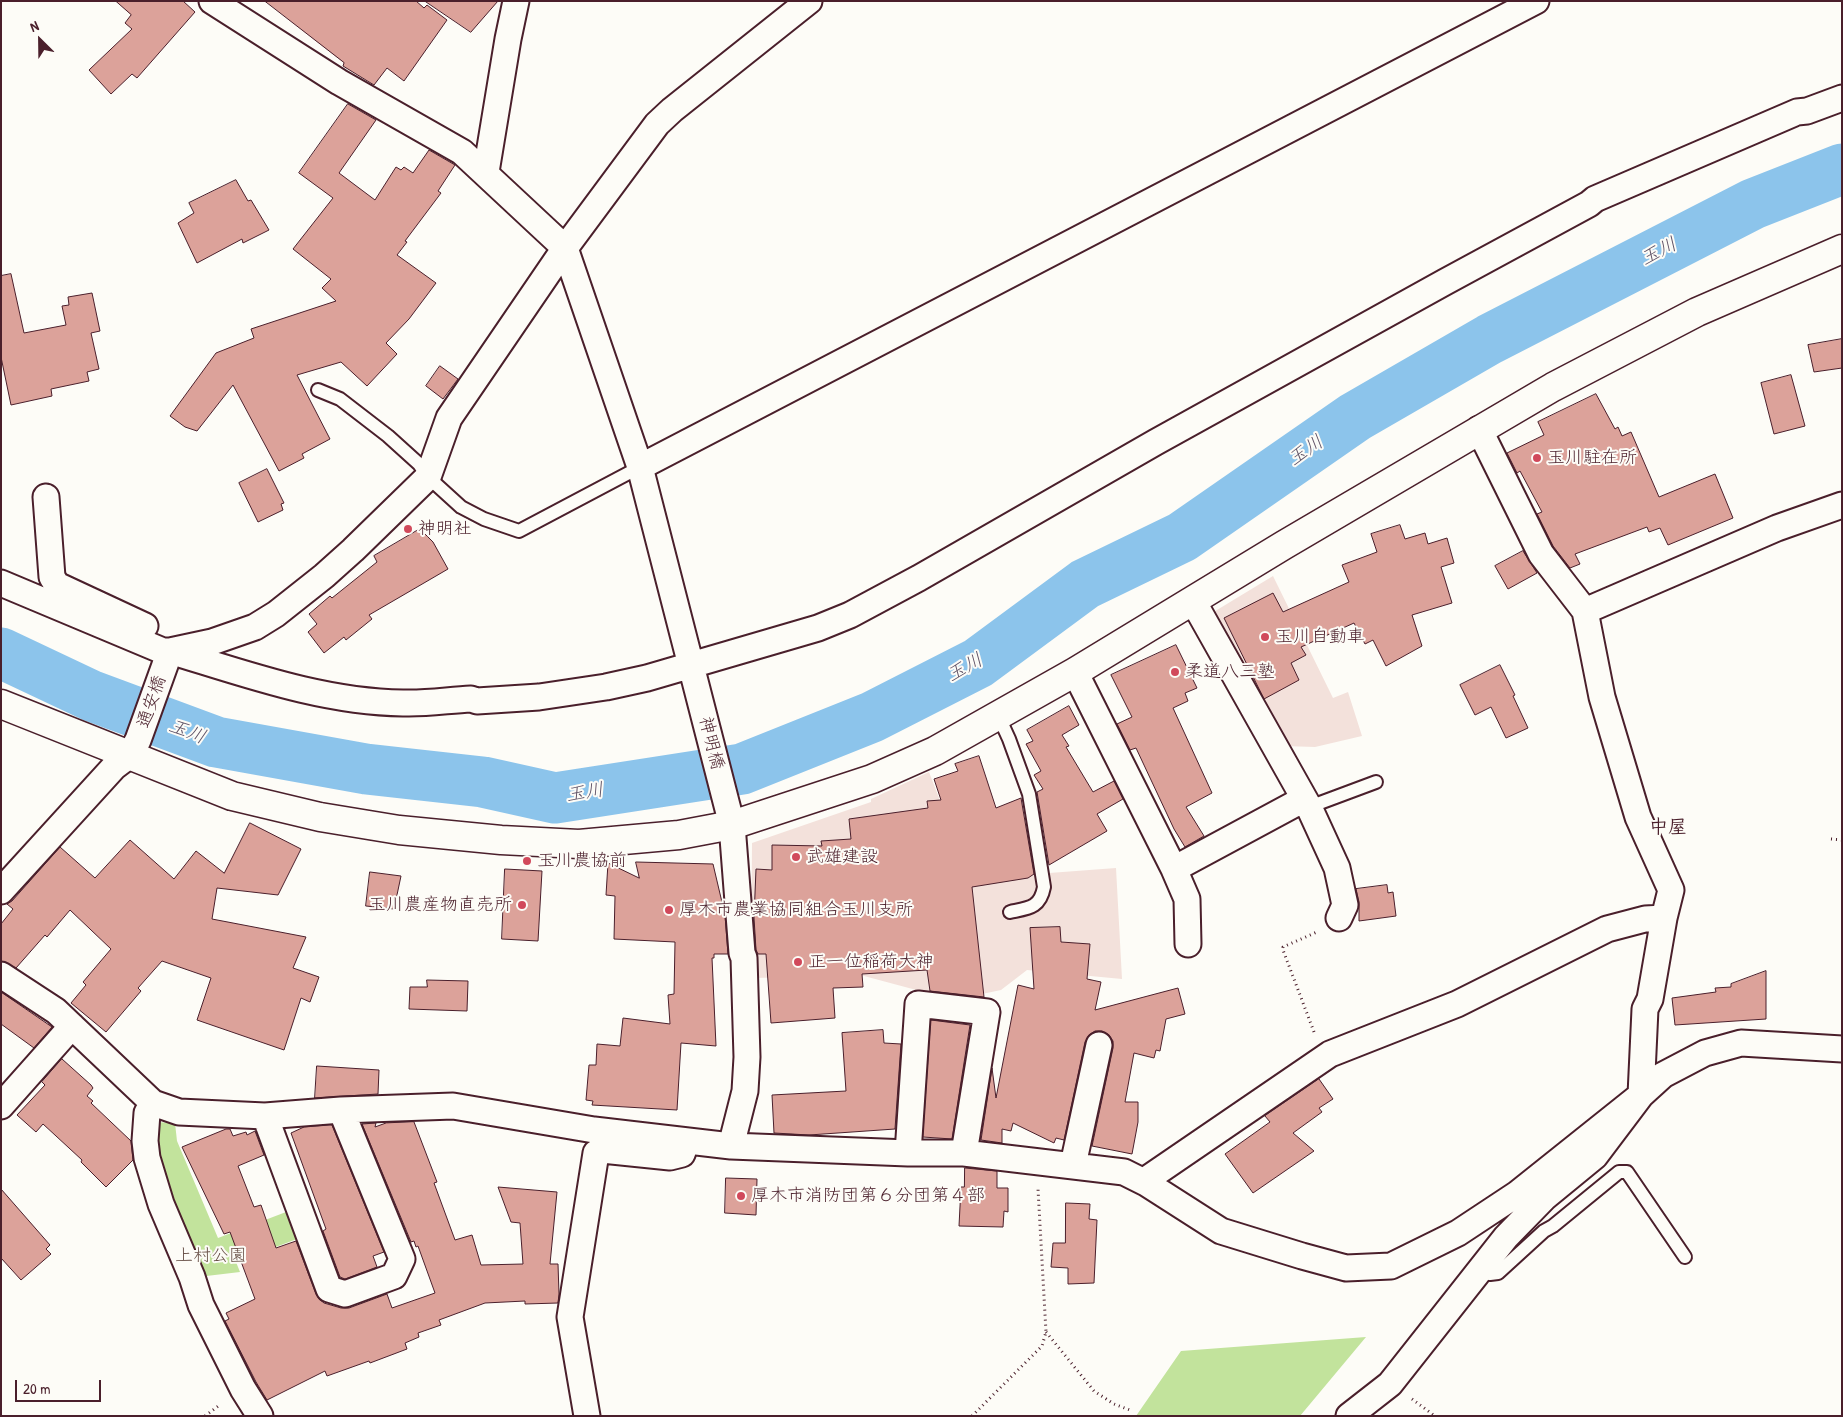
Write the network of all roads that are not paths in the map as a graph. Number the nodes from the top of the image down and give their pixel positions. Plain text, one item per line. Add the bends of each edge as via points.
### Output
1 (212, 1) edge
2 (516, 1) edge
3 (810, 1) edge
4 (1536, 1) edge
5 (1842, 98) edge
6 (486, 172) junction
7 (565, 248) junction
8 (1842, 249) edge
9 (318, 390) dead end
10 (1479, 429) junction
11 (640, 467) junction
12 (428, 477) junction
13 (46, 497) dead end
14 (1842, 505) edge
15 (1, 583) edge
16 (1193, 601) junction
17 (1585, 611) junction
18 (168, 657) junction
19 (692, 671) junction
20 (1075, 672) junction
21 (1, 704) edge
22 (998, 715) junction
23 (134, 748) junction
24 (1376, 782) dead end
25 (1307, 803) junction
26 (730, 817) junction
27 (1174, 869) junction
28 (1, 891) edge
29 (1010, 912) dead end
30 (1339, 918) road end
31 (1664, 918) junction
32 (1188, 944) dead end
33 (1, 975) edge
34 (72, 1026) junction
35 (1099, 1045) dead end
36 (1842, 1050) edge
37 (1641, 1095) junction
38 (153, 1103) junction
39 (1, 1106) edge
40 (341, 1110) junction
41 (264, 1116) junction
42 (687, 1141) junction
43 (732, 1146) junction
44 (908, 1153) junction
45 (964, 1153) junction
46 (1073, 1165) junction
47 (1146, 1183) junction
48 (1685, 1257) dead end
49 (1481, 1270) junction
50 (260, 1416) edge
51 (587, 1416) edge
52 (1349, 1416) edge

1 - 6 street via 339,82 462,152
2 - 6 street
3 - 7 street via 657,124
4 - 11 street
5 - 19 street via 1796,112 1595,199 850,615
6 - 7 street
7 - 11 street, 神明橋
7 - 12 street via 449,418
8 - 10 street via 1697,312
9 - 12 lane via 340,399 388,436 419,464
10 - 16 street
10 - 17 street via 1541,554
11 - 12 lane via 519,531 461,507
11 - 19 street, 神明橋
12 - 18 street via 353,550 276,614 255,627
13 - 18 street via 52,577 57,585 166,635
14 - 17 street via 1777,528
15 - 18 street via 163,651
16 - 20 street
16 - 25 street
17 - 31 street via 1602,697 1635,808 1671,890
18 - 19 street via 338,697 403,703 539,697
18 - 23 street, 通安橋
19 - 26 street, 神明橋
20 - 22 street
20 - 27 street
21 - 23 street
22 - 26 street via 935,751 872,779
22 - 29 lane via 1029,794 1044,887 1040,900 1034,906
23 - 26 street via 232,796 320,817 399,830 579,844 679,835
23 - 28 street
24 - 25 lane
25 - 27 street
25 - 30 street via 1337,868 1345,904
26 - 43 street, 神明橋 via 744,958 747,1057 745,1091
27 - 32 street via 1187,899
31 - 37 street via 1646,1009
31 - 47 street via 1607,928 1457,1004 1330,1054 1150,1177
33 - 34 street via 56,1011
34 - 38 street
34 - 39 street
35 - 46 street
36 - 37 street via 1741,1043 1705,1052 1662,1075
37 - 47 street via 1517,1194 1458,1233 1391,1266 1346,1268 1221,1231
37 - 49 street via 1595,1156 1545,1197 1506,1237
38 - 41 street via 179,1112
38 - 50 street via 148,1113 145,1141 161,1204 201,1305
40 - 41 street
40 - 41 street via 402,1259 394,1276 345,1294 329,1289
40 - 42 street via 453,1106 594,1130
42 - 43 street
42 - 51 street via 682,1154 670,1157 602,1150 596,1153 570,1317
43 - 44 street
44 - 45 street
44 - 45 street via 918,1004 986,1012
45 - 46 street
46 - 47 street via 1124,1172
48 - 49 lane via 1627,1172 1619,1172 1544,1231 1498,1273
49 - 52 street via 1390,1384

